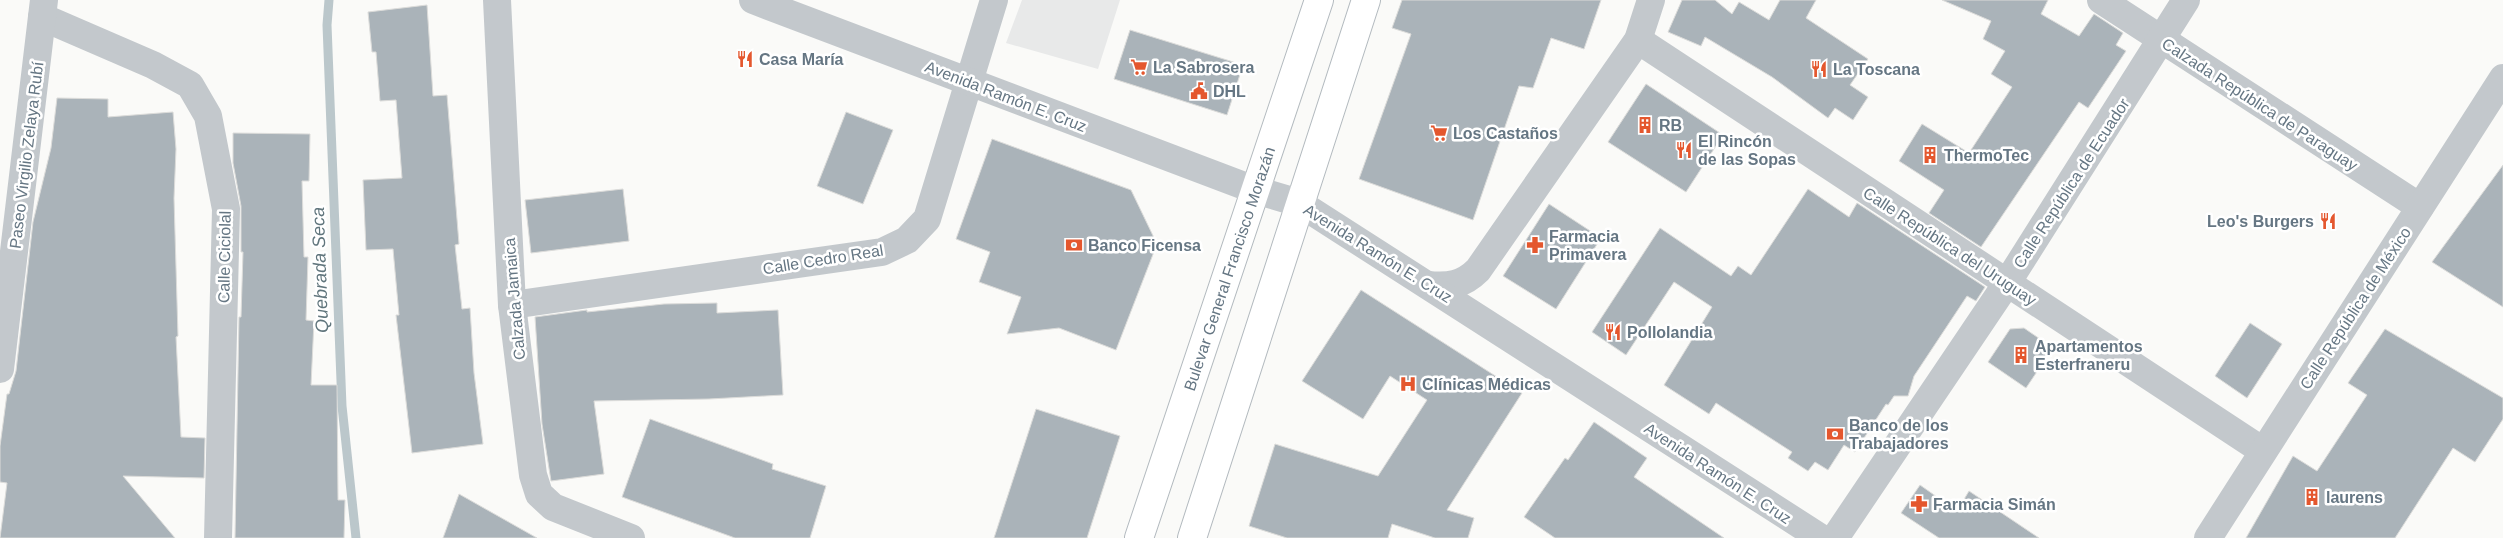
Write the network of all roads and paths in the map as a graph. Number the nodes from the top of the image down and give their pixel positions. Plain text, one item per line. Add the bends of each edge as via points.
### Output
1 (497, 0) edge
2 (752, 0) edge
3 (994, 0) edge
4 (1319, 0) edge
5 (1366, 0) edge
6 (1651, 0) edge
7 (2101, 0) edge
8 (2186, 0) edge
9 (43, 8) edge
10 (1638, 40) junction
11 (2162, 41) junction
12 (2503, 78) edge
13 (968, 82) junction
14 (1255, 190) junction
15 (1299, 204) junction
16 (2420, 206) junction
17 (2007, 283) junction
18 (1428, 285) junction
19 (512, 305) junction
20 (0, 369) edge
21 (2263, 451) junction
22 (218, 538) edge
23 (631, 538) edge
24 (1139, 538) edge
25 (1192, 538) edge
26 (1821, 538) edge
27 (1835, 538) edge
28 (2208, 538) edge

1 - 19 street, Calzada Jamaica
2 - 13 street, Avenida Ramón E. Cruz
3 - 13 street, Calle Cedro Real
4 - 14 main road, Bulevar General Francisco Morazán
5 - 15 main road
6 - 10 street
7 - 11 street, Calzada República de Paraguay
8 - 11 street, Calle República de Ecuador
9 - 20 street, Paseo Virgilio Zelaya Rubí
9 - 22 street, Calle Ciciolal via 190,85 208,116 226,209
10 - 17 street, Calle República del Uruguay
10 - 18 street via 1478,270 1456,285
11 - 16 street, Calzada República de Paraguay
11 - 17 street, Calle República de Ecuador
12 - 16 street, Calle República de México
13 - 14 street, Avenida Ramón E. Cruz
13 - 19 street, Calle Cedro Real via 927,219 907,240 882,252
14 - 15 street, Avenida Ramón E. Cruz
14 - 24 main road, Bulevar General Francisco Morazán
15 - 18 street, Avenida Ramón E. Cruz
15 - 25 main road
16 - 21 street, Calle República de México
17 - 21 street, Calle República del Uruguay
17 - 27 street, Calle República de Ecuador
18 - 26 street, Avenida Ramón E. Cruz
19 - 23 street, Calzada Jamaica via 533,475 539,494 553,508
21 - 28 street, Calle República de México

